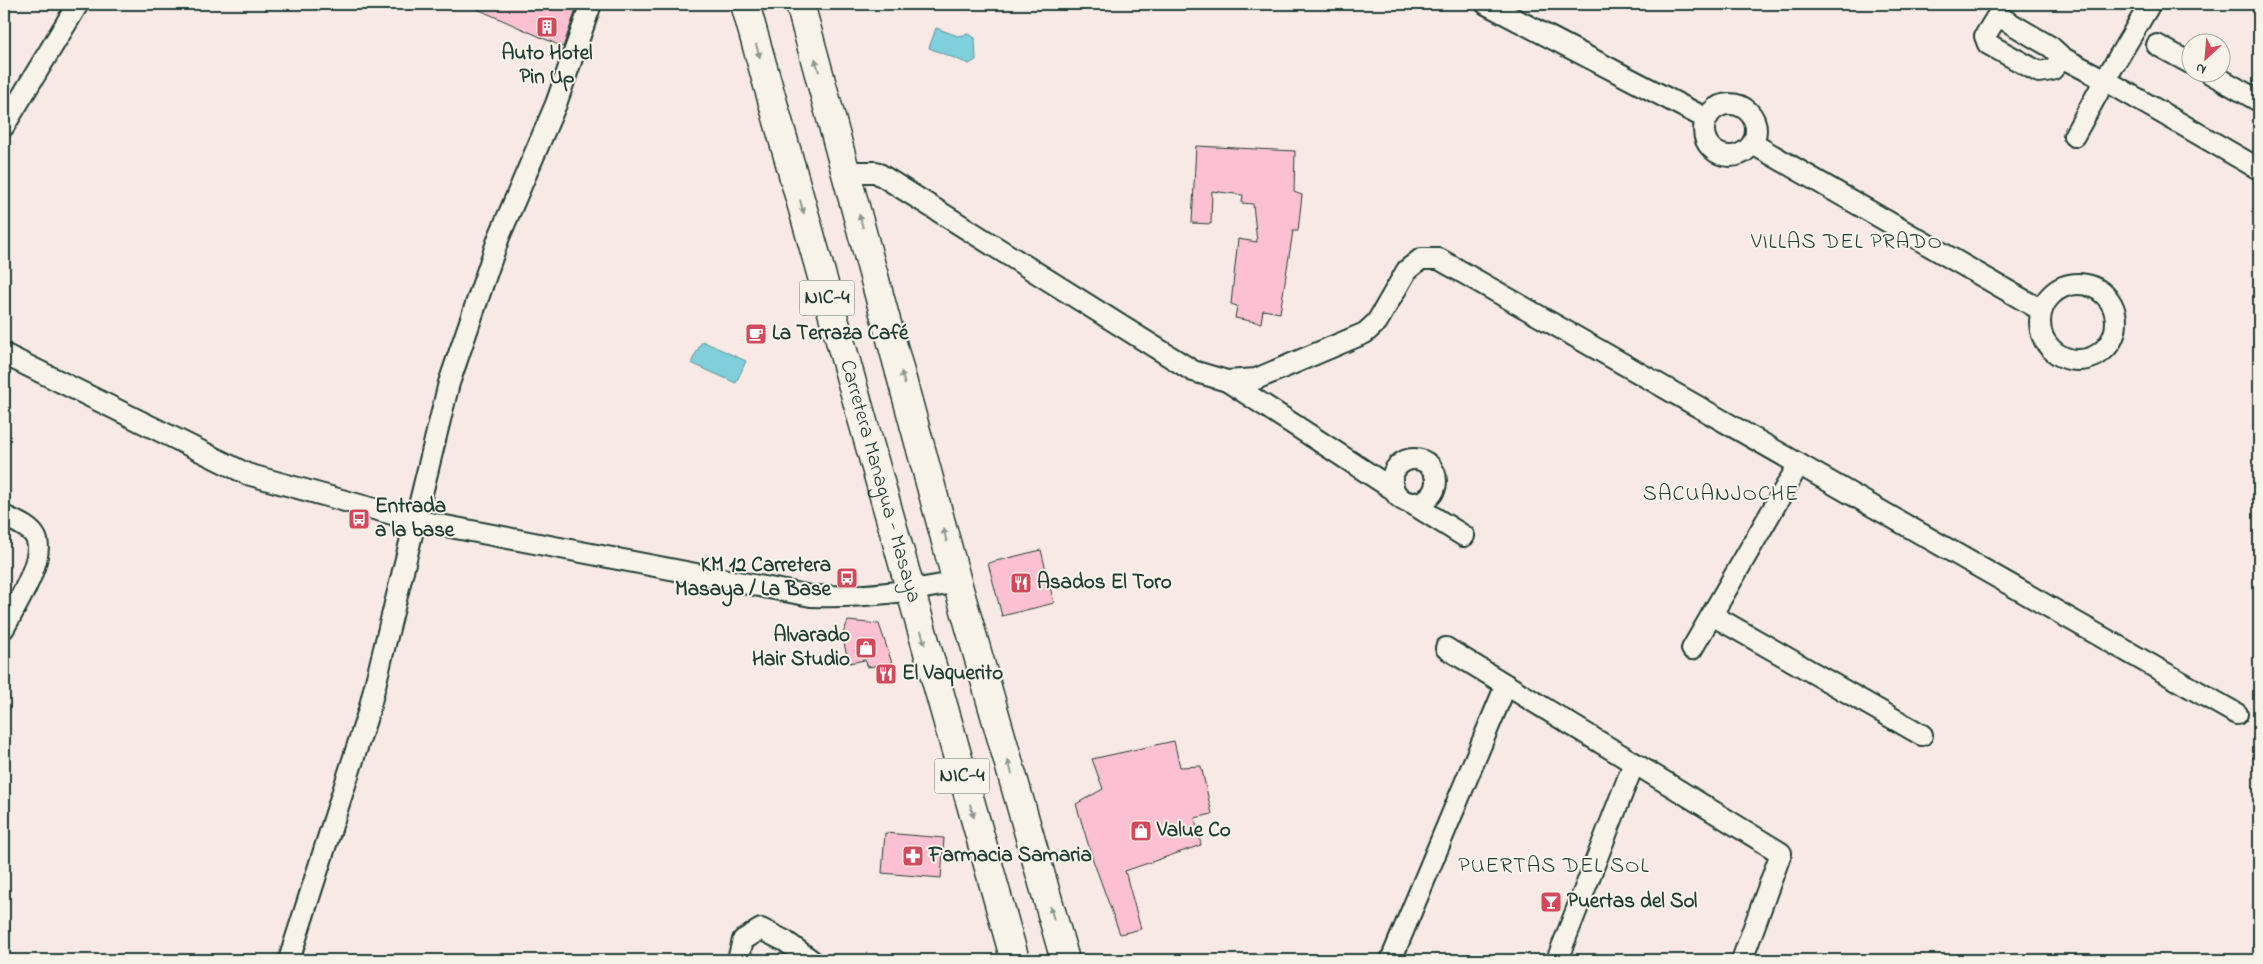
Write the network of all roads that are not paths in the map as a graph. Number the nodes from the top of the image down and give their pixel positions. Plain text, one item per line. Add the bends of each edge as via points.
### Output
1 (78, 4) edge
2 (591, 4) edge
3 (745, 4) edge
4 (800, 4) edge
5 (1486, 4) edge
6 (2150, 4) edge
7 (2157, 45) dead end
8 (2063, 58) dead end
9 (2180, 58) edge
10 (2105, 80) junction
11 (2226, 82) edge
12 (2259, 100) edge
13 (1707, 119) junction
14 (4, 126) edge
15 (2074, 136) dead end
16 (1753, 144) junction
17 (2259, 169) edge
18 (848, 172) junction
19 (2041, 310) dead end
20 (4, 354) edge
21 (1226, 381) junction
22 (1799, 464) junction
23 (1394, 490) junction
24 (1411, 503) junction
25 (4, 516) edge
26 (414, 520) junction
27 (1464, 536) dead end
28 (958, 582) junction
29 (909, 591) junction
30 (1712, 615) junction
31 (4, 628) edge
32 (1446, 648) dead end
33 (1692, 649) dead end
34 (1506, 685) junction
35 (2237, 714) dead end
36 (1922, 735) dead end
37 (1634, 763) junction
38 (289, 960) edge
39 (738, 960) edge
40 (811, 960) edge
41 (1014, 960) edge
42 (1065, 960) edge
43 (1391, 960) edge
44 (1557, 960) edge
45 (1742, 960) edge

1 - 14 street
2 - 26 street via 556,104 499,237 449,383
3 -> 29 highway, Carretera Managua - Masaya / NIC-4
18 -> 4 highway, NIC-4
5 - 13 street
6 - 10 street
7 - 9 street
8 - 10 street
10 - 15 street
10 - 17 street
11 - 12 street
13 - 16 street via 1705,136 1714,151 1731,156 1740,154
13 - 16 street via 1718,107 1734,104 1742,107 1749,112 1756,127
16 - 19 street
18 - 21 street via 876,172 1193,370
28 -> 18 highway, NIC-4
20 - 26 street via 246,474
21 - 22 street via 1256,379 1365,333 1378,322 1407,270 1421,259 1439,259
21 - 23 street
22 - 30 street
22 - 35 street
23 - 24 street
23 - 24 street via 1393,476 1401,464 1415,459 1429,465 1436,477 1434,490 1425,500
24 - 27 street
25 - 31 street via 36,537 38,552 26,586
26 - 29 street via 811,596 851,597
26 - 38 street via 369,710
28 - 29 street
42 -> 28 highway, NIC-4
29 -> 41 highway, Carretera Managua - Masaya / NIC-4
30 - 33 street
30 - 36 street
32 - 34 street
34 - 37 street
34 - 43 street
37 - 44 street
37 - 45 street via 1781,853
39 - 40 street via 743,940 761,929

